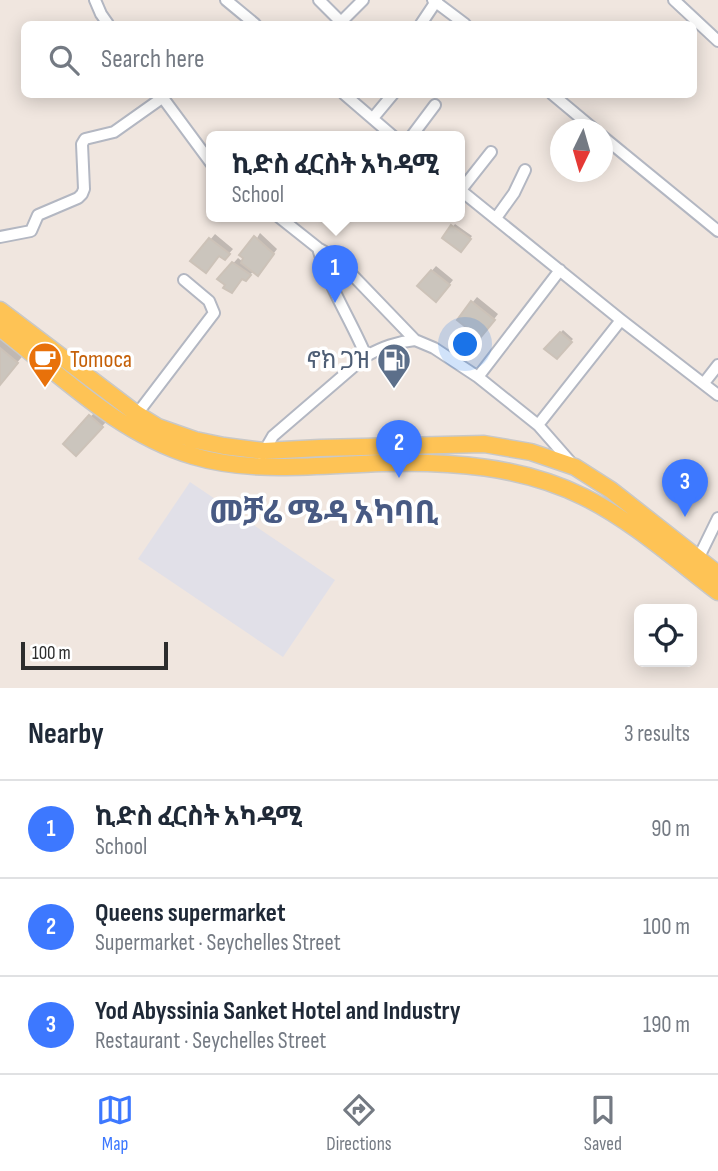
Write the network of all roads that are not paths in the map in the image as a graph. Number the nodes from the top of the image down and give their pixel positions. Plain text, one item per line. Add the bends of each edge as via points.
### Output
1 (95, 0) edge
2 (226, 0) edge
3 (319, 0) edge
4 (363, 0) edge
5 (674, 0) edge
6 (435, 1) edge
7 (106, 21) edge
8 (248, 21) edge
9 (338, 21) edge
10 (342, 21) edge
11 (423, 21) edge
12 (461, 21) edge
13 (716, 35) edge
14 (158, 98) edge
15 (162, 98) edge
16 (349, 98) edge
17 (390, 98) edge
18 (557, 98) edge
19 (435, 104) dead end
20 (373, 118) junction
21 (582, 119) edge
22 (387, 131) edge
23 (415, 131) edge
24 (613, 144) edge
25 (491, 152) dead end
26 (206, 156) edge
27 (525, 170) dead end
28 (465, 183) edge
29 (465, 193) edge
30 (496, 218) junction
31 (285, 222) edge
32 (718, 231) edge
33 (0, 237) edge
34 (318, 248) junction
35 (560, 270) junction
36 (184, 280) dead end
37 (0, 310) edge
38 (621, 320) junction
39 (0, 328) edge
40 (415, 340) junction
41 (366, 356) junction
42 (718, 365) edge
43 (478, 377) junction
44 (704, 383) junction
45 (718, 395) edge
46 (136, 415) junction
47 (538, 425) junction
48 (261, 459) junction
49 (575, 467) junction
50 (718, 518) edge
51 (698, 559) junction
52 (718, 574) edge
53 (718, 592) edge

1 - 7 street
2 - 8 street
3 - 9 street
4 - 10 street
5 - 13 street
6 - 11 street
6 - 12 street
14 - 33 street via 114,132 85,139 84,189 78,198 38,215 31,231
15 - 26 street
16 - 20 street
17 - 20 street
18 - 21 street
19 - 23 street
20 - 22 street
24 - 32 street
25 - 28 street
27 - 30 street
29 - 30 street
30 - 35 street
31 - 34 street
34 - 40 street via 336,258
34 - 41 street
35 - 38 street
35 - 43 street
36 - 46 street via 209,301 214,313
37 - 46 main road
38 - 44 street
38 - 47 street
39 - 48 main road via 140,435 234,466
40 - 41 street via 390,344
40 - 43 street
41 - 48 street via 273,436
42 - 44 street
43 - 47 street
44 - 45 street
46 - 48 main road via 158,427
47 - 49 street
48 - 49 main road via 320,448 484,444 531,452
48 - 53 main road via 447,463 550,483 585,497 620,519
49 - 51 main road
50 - 51 street
51 - 52 main road

